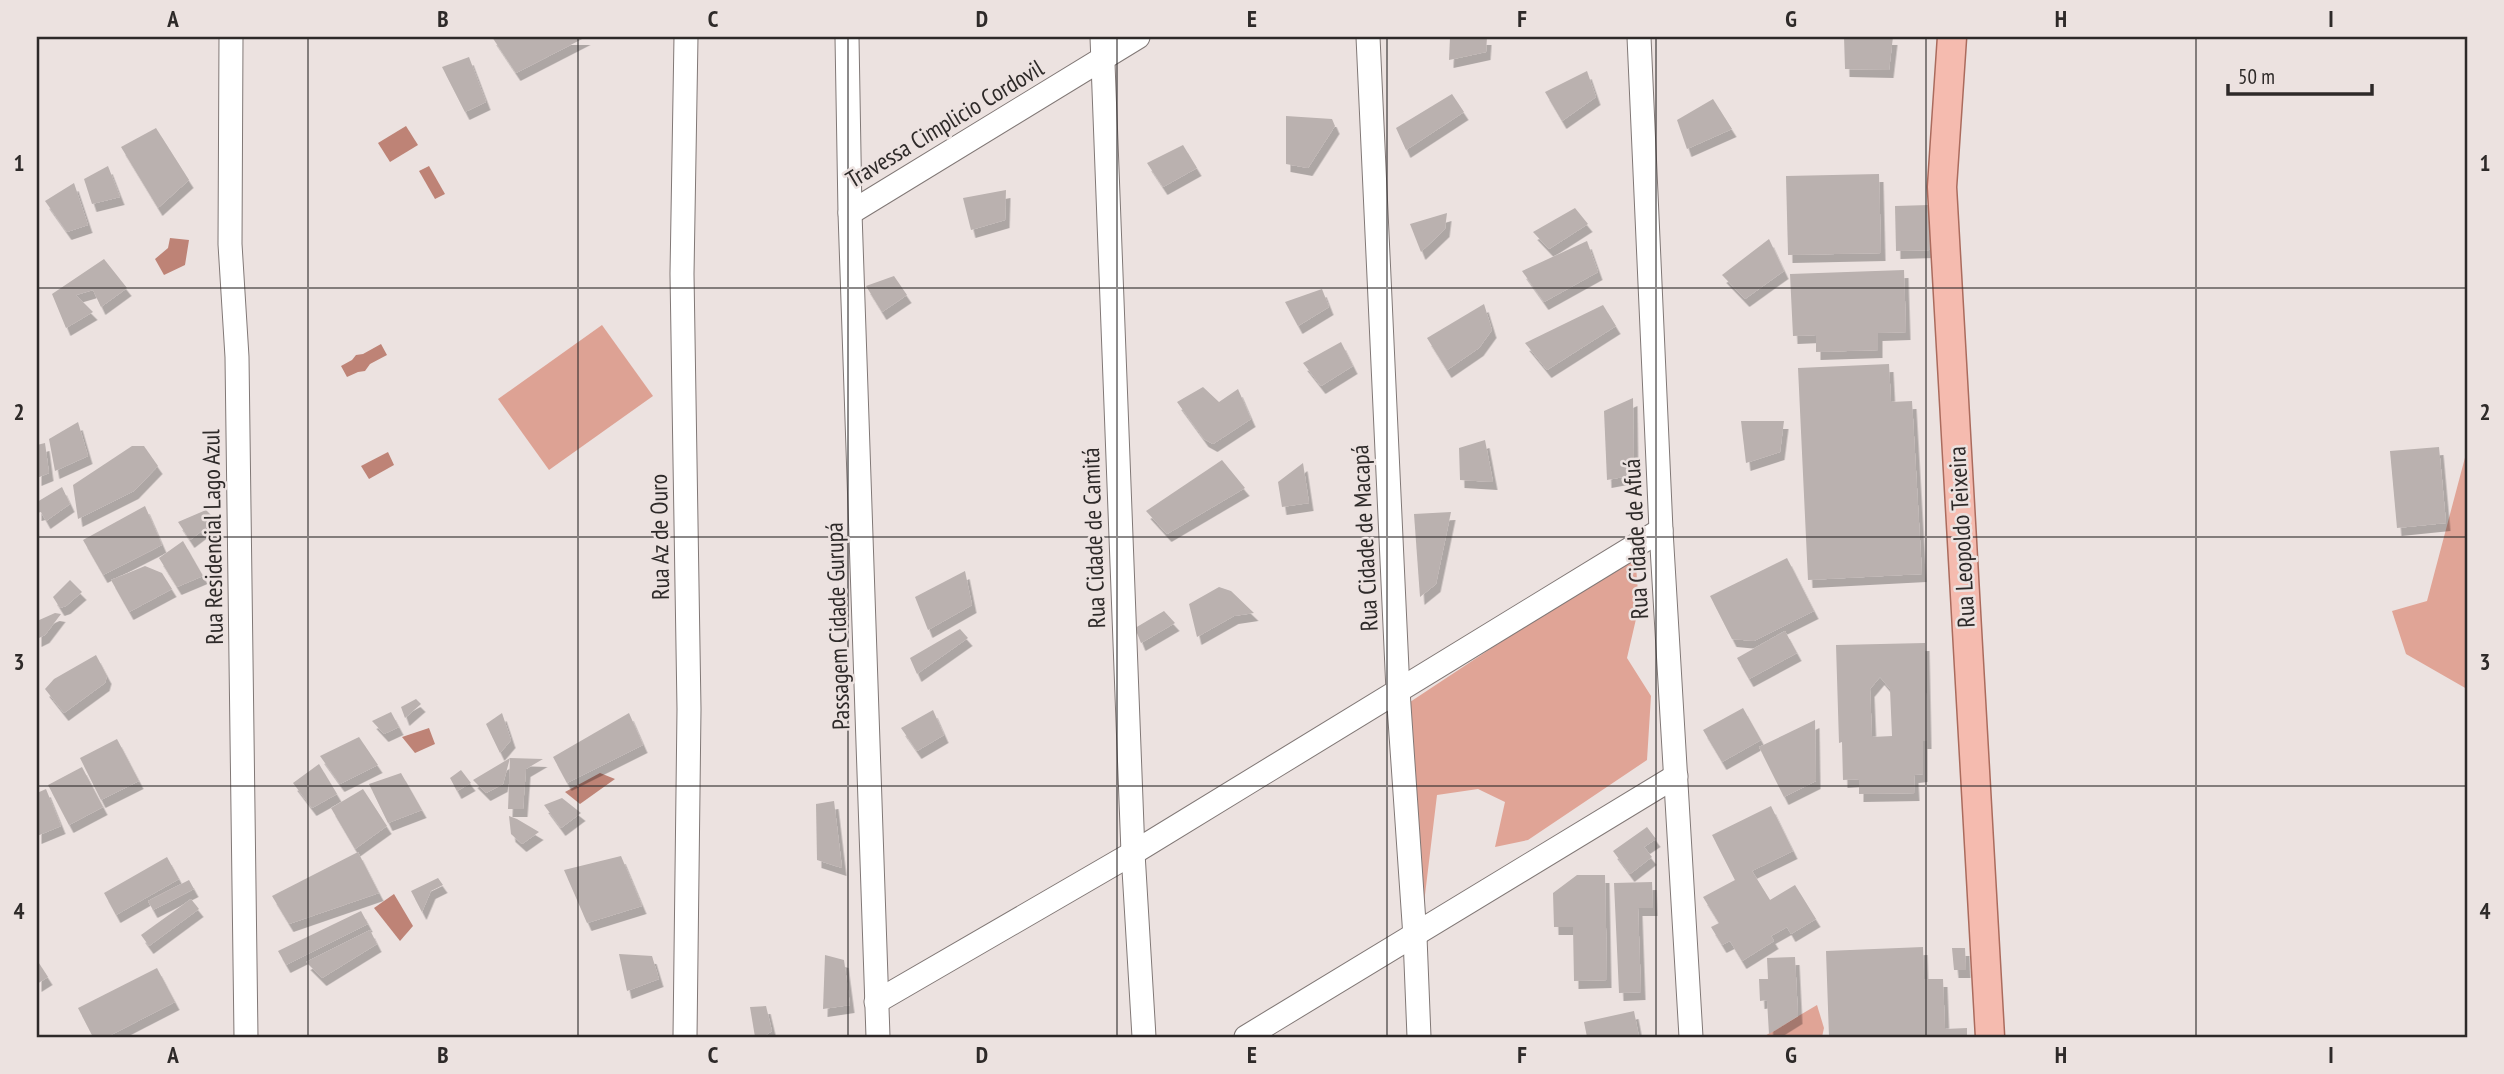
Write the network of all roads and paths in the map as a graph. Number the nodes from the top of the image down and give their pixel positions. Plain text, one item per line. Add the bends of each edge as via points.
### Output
1 (231, 37) edge
2 (686, 37) edge
3 (847, 37) edge
4 (1138, 37) edge
5 (1368, 37) edge
6 (1639, 37) edge
7 (1952, 37) edge
8 (1102, 48) edge
9 (850, 213) junction
10 (1661, 530) junction
11 (1398, 691) junction
12 (1676, 776) junction
13 (1133, 853) junction
14 (1415, 937) junction
15 (876, 1002) junction
16 (246, 1037) edge
17 (685, 1037) edge
18 (878, 1037) edge
19 (1144, 1037) edge
20 (1245, 1037) edge
21 (1419, 1037) edge
22 (1690, 1037) edge
23 (1990, 1037) edge

1 - 16 street, Rua Residencial Lago Azul via 230,244 237,357
2 - 17 street, Rua Az de Ouro via 682,274 689,709
3 - 9 street, Passagem Cidade Gurupá
4 - 8 street, Travessa Cimplicio Cordovil
5 - 11 street, Rua Cidade de Macapá
6 - 10 street, Rua Cidade de Afuá
7 - 23 main road, Rua Leopoldo Teixeira via 1942,187
8 - 9 street, Travessa Cimplicio Cordovil
8 - 13 street, Rua Cidade de Camitá
9 - 15 street, Passagem Cidade Gurupá
10 - 11 street
10 - 12 street, Rua Cidade de Afuá
11 - 13 street
11 - 14 street, Rua Cidade de Macapá
12 - 14 street
12 - 22 street, Rua Cidade de Afuá
13 - 15 street
13 - 19 street, Rua Cidade de Camitá
14 - 20 street
14 - 21 street, Rua Cidade de Macapá
15 - 18 street, Passagem Cidade Gurupá

